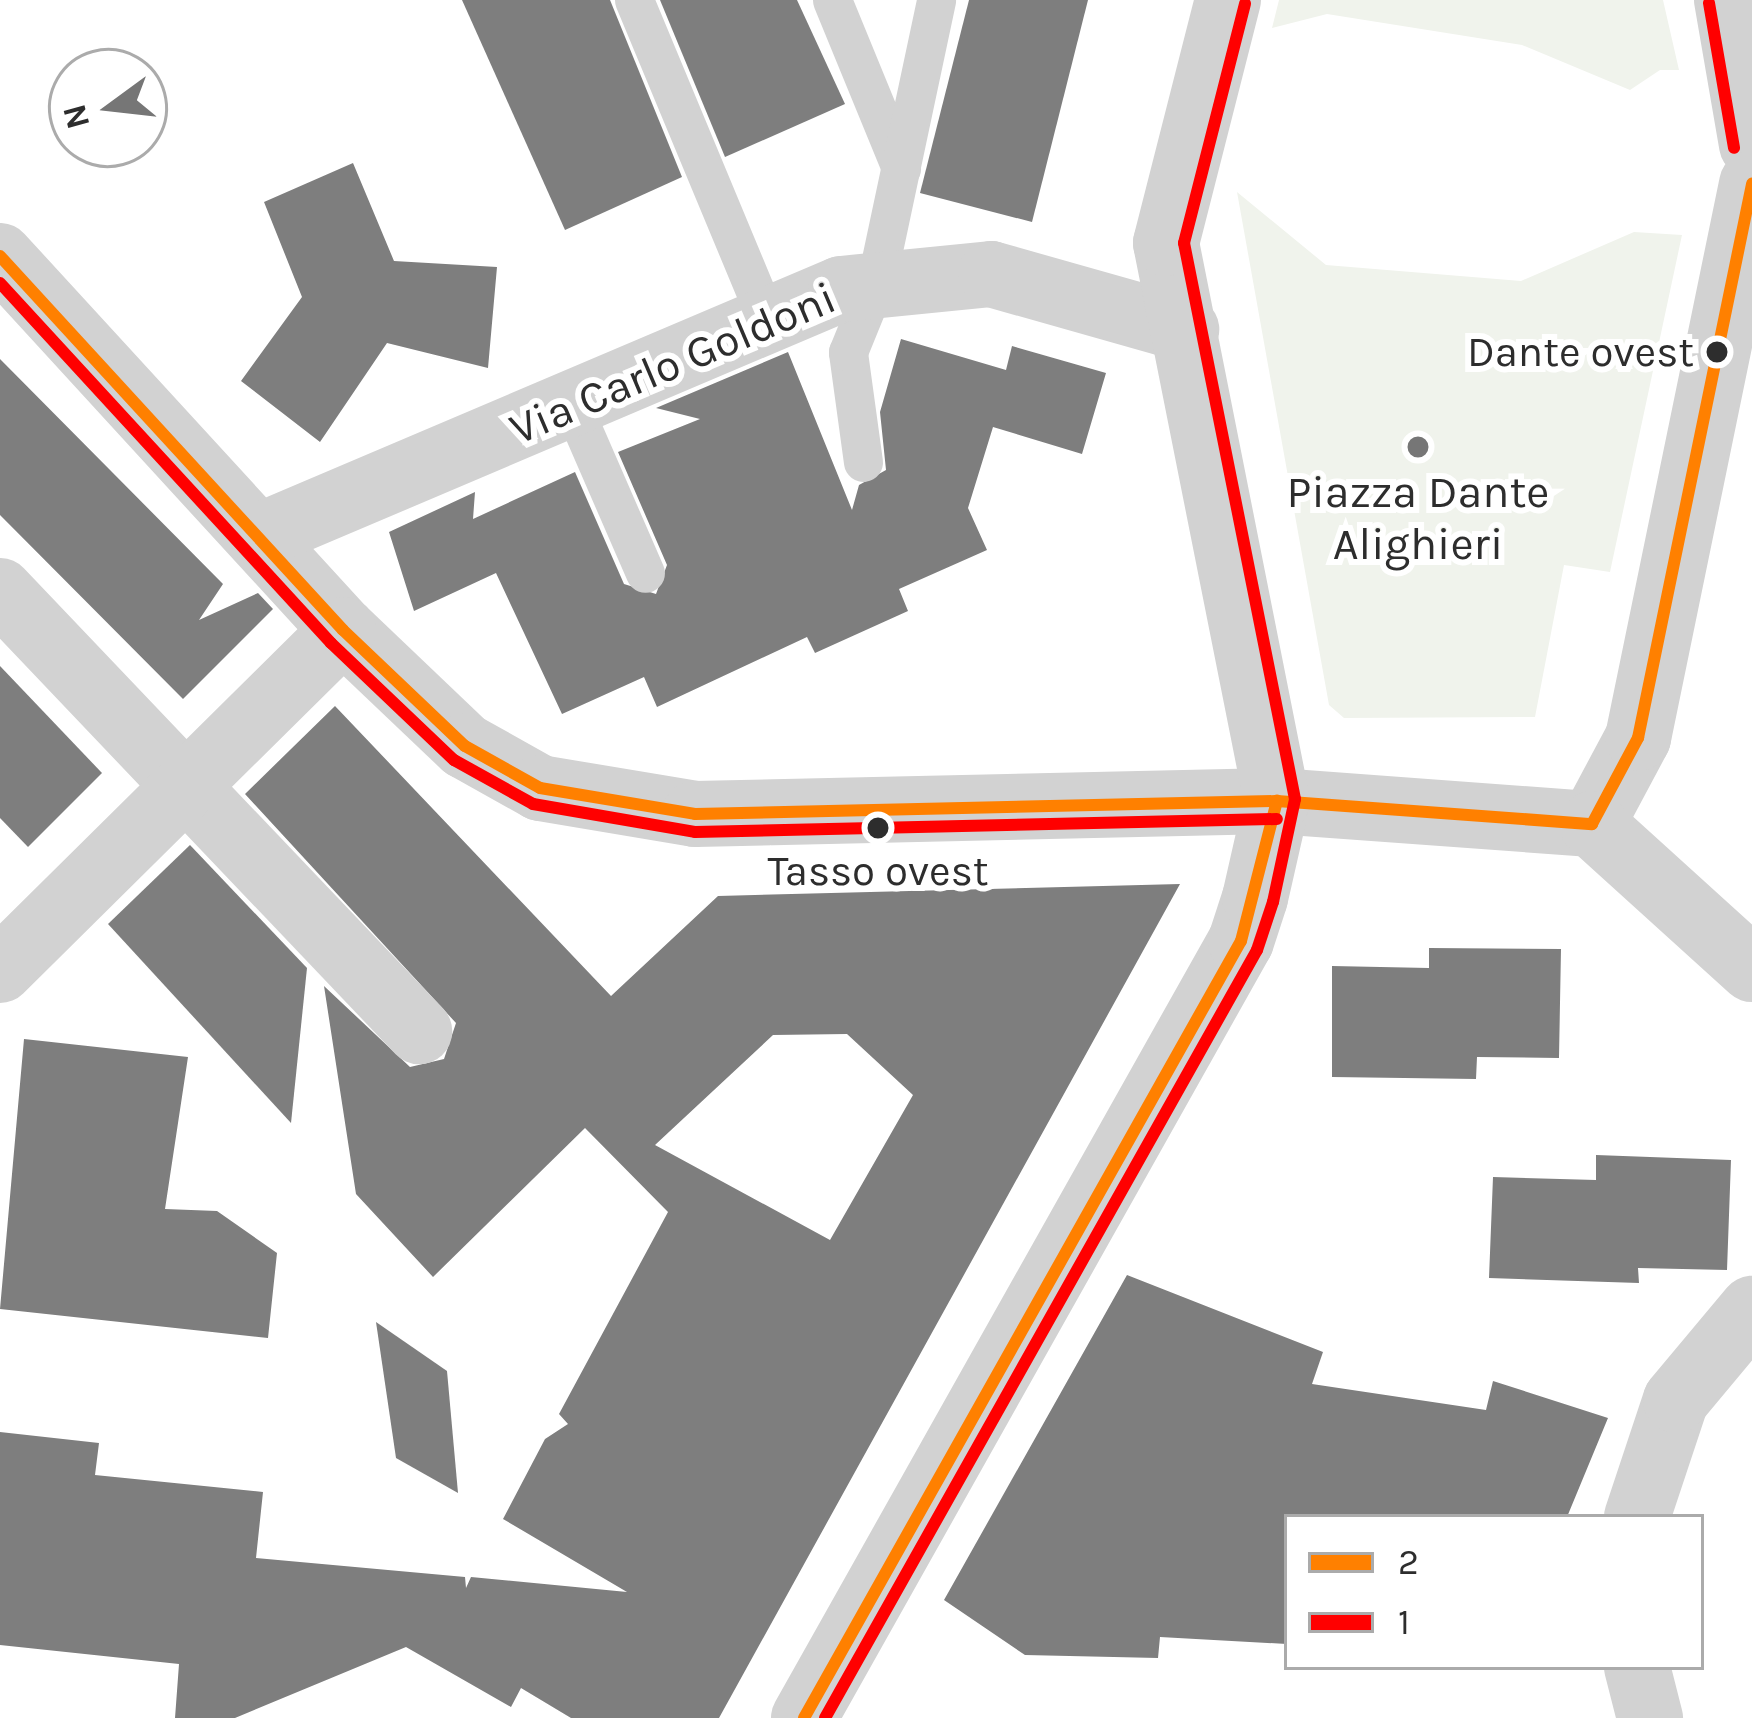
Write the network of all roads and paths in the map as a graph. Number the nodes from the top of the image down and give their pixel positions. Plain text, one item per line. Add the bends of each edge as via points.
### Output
1 (634, 0) edge
2 (832, 0) edge
3 (936, 0) edge
4 (1228, 0) edge
5 (1727, 0) edge
6 (1752, 145) edge
7 (901, 168) junction
8 (1752, 184) edge
9 (0, 256) edge
10 (876, 283) junction
11 (767, 319) junction
12 (1186, 329) junction
13 (572, 405) junction
14 (863, 462) dead end
15 (262, 535) junction
16 (645, 573) dead end
17 (0, 591) edge
18 (343, 630) junction
19 (185, 787) junction
20 (1277, 801) junction
21 (1603, 835) junction
22 (1752, 969) edge
23 (0, 970) edge
24 (419, 1031) dead end
25 (1752, 1310) edge
26 (1638, 1514) edge
27 (1638, 1670) edge
28 (804, 1718) edge
29 (1650, 1718) edge

1 - 11 lane
2 - 7 lane
3 - 7 lane
4 - 12 street via 1166,243
5 - 6 street
7 - 10 lane
8 - 21 street via 1638,739
9 - 15 street
10 - 11 street, Via Carlo Goldoni
10 - 12 street, Via Carlo Goldoni via 991,274
10 - 14 lane via 848,352
11 - 13 street, Via Carlo Goldoni
12 - 20 street
13 - 15 street, Via Carlo Goldoni
13 - 16 lane
15 - 18 street
17 - 19 street
18 - 19 street
18 - 20 street via 465,746 540,788 694,814
19 - 23 street
19 - 24 street
20 - 21 street
20 - 28 street via 1241,940
21 - 22 street
25 - 26 street via 1676,1400
27 - 29 street

